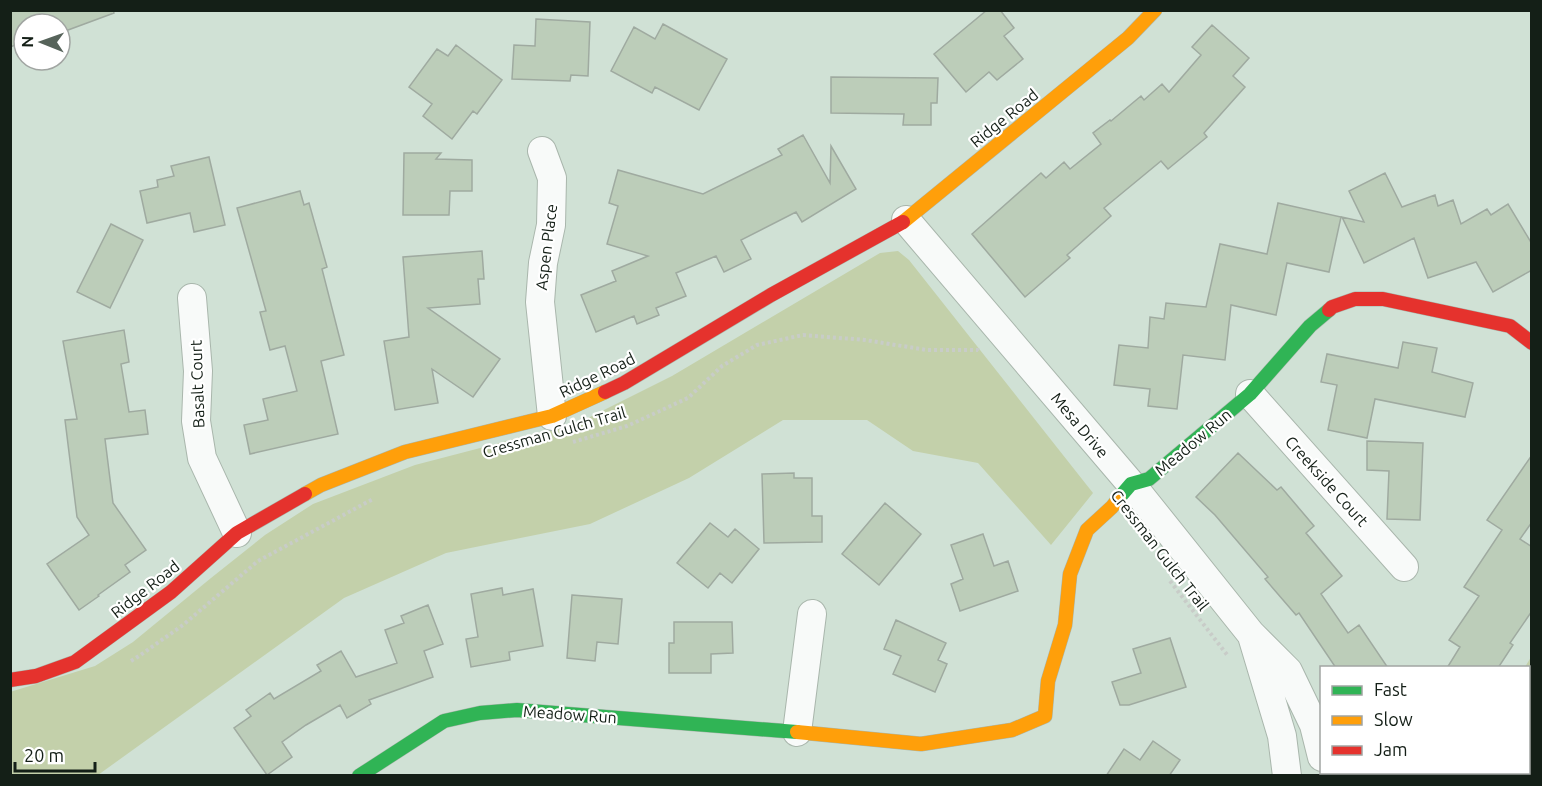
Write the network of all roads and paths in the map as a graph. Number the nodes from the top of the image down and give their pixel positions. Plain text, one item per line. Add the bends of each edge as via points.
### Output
1 (1155, 10) edge
2 (543, 151) dead end
3 (906, 220) junction
4 (192, 298) dead end
5 (1532, 343) edge
6 (986, 359) dead end
7 (1250, 394) junction
8 (552, 416) junction
9 (563, 444) dead end
10 (1131, 484) junction
11 (382, 494) dead end
12 (237, 533) junction
13 (1404, 567) dead end
14 (1170, 580) dead end
15 (812, 614) dead end
16 (1251, 634) junction
17 (130, 661) dead end
18 (1233, 662) dead end
19 (10, 680) edge
20 (797, 732) junction
21 (1320, 749) edge
22 (359, 776) edge
23 (1287, 776) edge

1 - 3 street, Ridge Road via 1128,38
2 - 8 street, Aspen Place via 552,178 551,225 540,302
3 - 8 street, Ridge Road via 624,383
3 - 10 street, Mesa Drive
4 - 12 street, Basalt Court via 198,371 196,421 202,458
5 - 7 street, Meadow Run via 1510,326 1383,299 1355,298 1332,307 1310,326
6 - 9 path, Cressman Gulch Trail via 978,350 927,350 803,334 757,345 722,366 688,398 627,426
7 - 10 street, Meadow Run via 1149,479
7 - 13 street, Creekside Court
8 - 12 street, Ridge Road via 405,452 321,485
10 - 16 street, Mesa Drive
10 - 20 street, Meadow Run via 1087,530 1071,574 1065,625 1048,681 1045,716 1012,730 921,744
11 - 17 path via 258,561 183,624
12 - 19 street, Ridge Road via 171,592 75,662 36,676
14 - 18 path, Cressman Gulch Trail
15 - 20 street
16 - 21 street, Mesa Drive via 1288,671 1314,725
16 - 23 street, Mesa Drive via 1282,736
20 - 22 street, Meadow Run via 517,710 480,713 444,721

